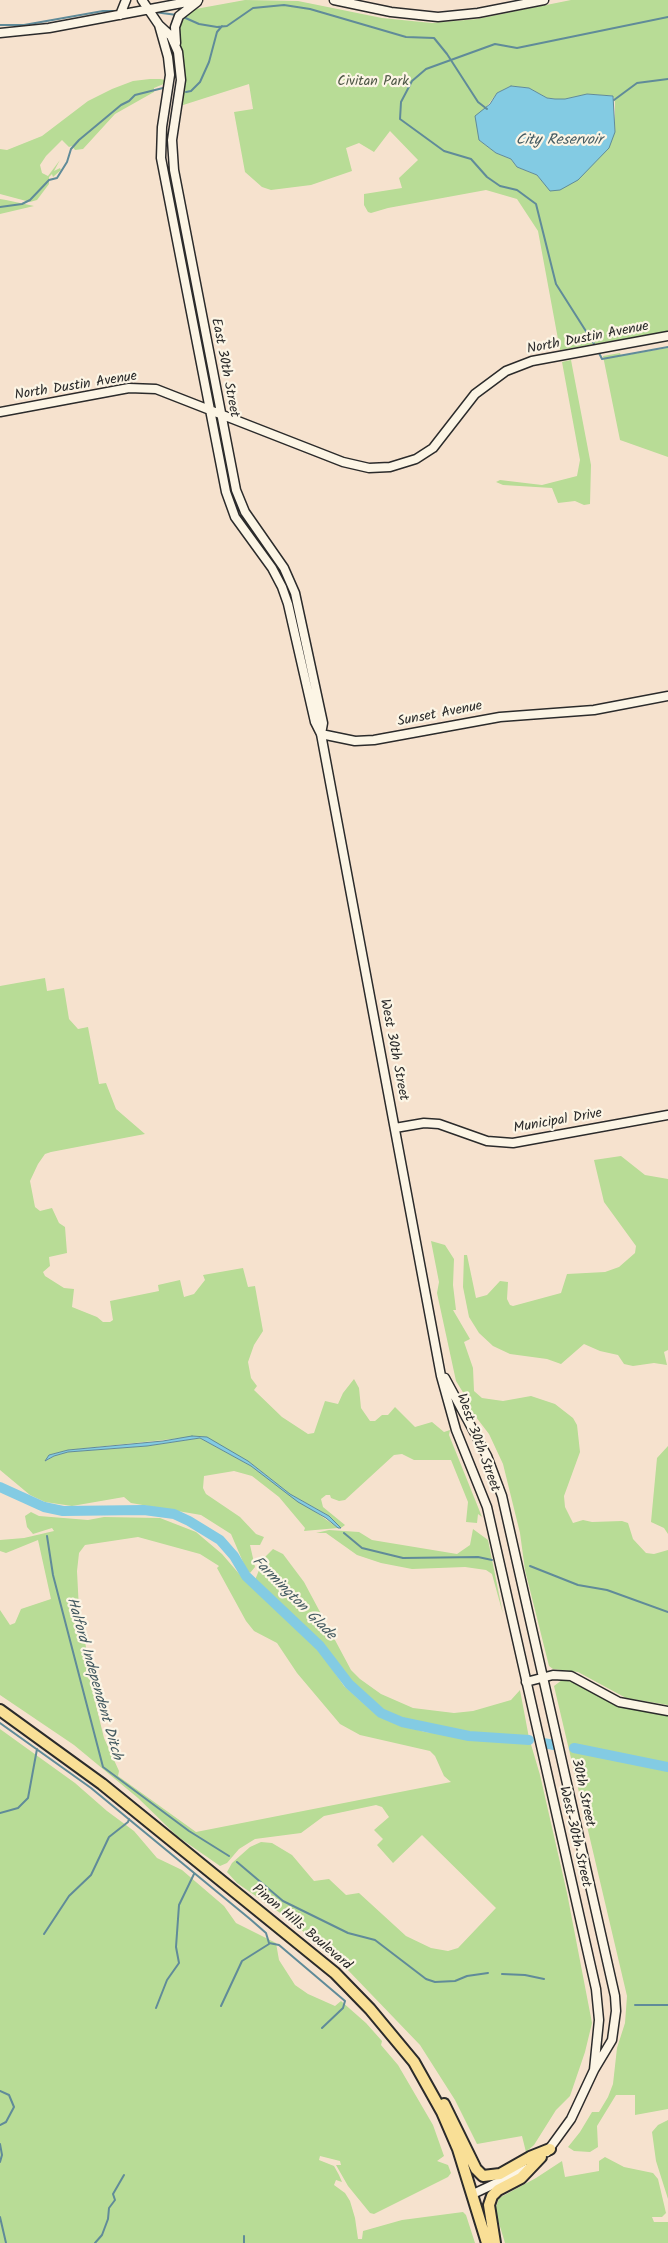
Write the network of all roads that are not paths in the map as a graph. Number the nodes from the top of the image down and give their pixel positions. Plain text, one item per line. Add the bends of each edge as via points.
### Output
1 (126, 0) edge
2 (142, 0) edge
3 (200, 0) edge
4 (334, 0) edge
5 (544, 0) edge
6 (148, 9) junction
7 (120, 15) junction
8 (159, 25) junction
9 (0, 32) edge
10 (178, 52) junction
11 (668, 336) edge
12 (209, 410) junction
13 (0, 412) edge
14 (220, 416) junction
15 (668, 696) edge
16 (321, 734) junction
17 (668, 1115) edge
18 (395, 1128) junction
19 (438, 1352) junction
20 (544, 1677) junction
21 (526, 1682) junction
22 (0, 1710) edge
23 (668, 1711) edge
24 (420, 2070) junction
25 (594, 2070) junction
26 (550, 2149) junction
27 (540, 2158) junction
28 (474, 2194) junction
29 (488, 2243) edge
30 (495, 2243) edge

1 - 7 main road
2 - 6 main road, East 30th Street
3 - 6 main road
3 - 10 main road via 179,16 175,27
4 - 5 main road via 391,12 438,17
6 - 7 main road
6 - 8 main road, East 30th Street
7 - 9 main road via 29,31
8 - 10 main road, East 30th Street via 171,36
8 - 12 main road via 170,75 161,158
10 - 14 main road, East 30th Street via 180,87 172,156
11 - 14 main road, North Dustin Avenue via 538,360 506,370 475,394 429,450 411,461 390,467 369,468 343,462
12 - 13 main road, North Dustin Avenue via 165,392 138,388
12 - 14 main road, North Dustin Avenue
12 - 16 main road via 230,506 272,568 286,597 314,722
14 - 16 main road, East 30th Street via 240,502 284,568 295,593 324,723
15 - 16 main road, Sunset Avenue via 606,709 500,717 369,741
16 - 18 main road, West 30th Street
17 - 18 main road, Municipal Drive via 513,1143 487,1141 438,1124
18 - 19 main road, West 30th Street
19 - 20 main road, 30th Street via 446,1381 487,1456 502,1496
19 - 21 main road, West 30th Street via 448,1409 487,1507
20 - 21 main road
20 - 23 main road via 571,1676 619,1702
20 - 25 main road, 30th Street via 615,1996 612,2040
21 - 25 main road, West 30th Street via 596,1988 598,2020
22 - 24 highway, Pinon Hills Boulevard via 102,1784 335,1973 394,2036
24 - 26 highway via 448,2111 476,2169 483,2176 500,2174
24 - 28 highway, Pinon Hills Boulevard via 455,2142
25 - 26 main road, 30th Street via 571,2119
26 - 27 main road, 30th Street
27 - 28 main road, 30th Street via 510,2178
27 - 30 highway via 521,2178 492,2196 489,2205
28 - 29 highway, Pinon Hills Boulevard

